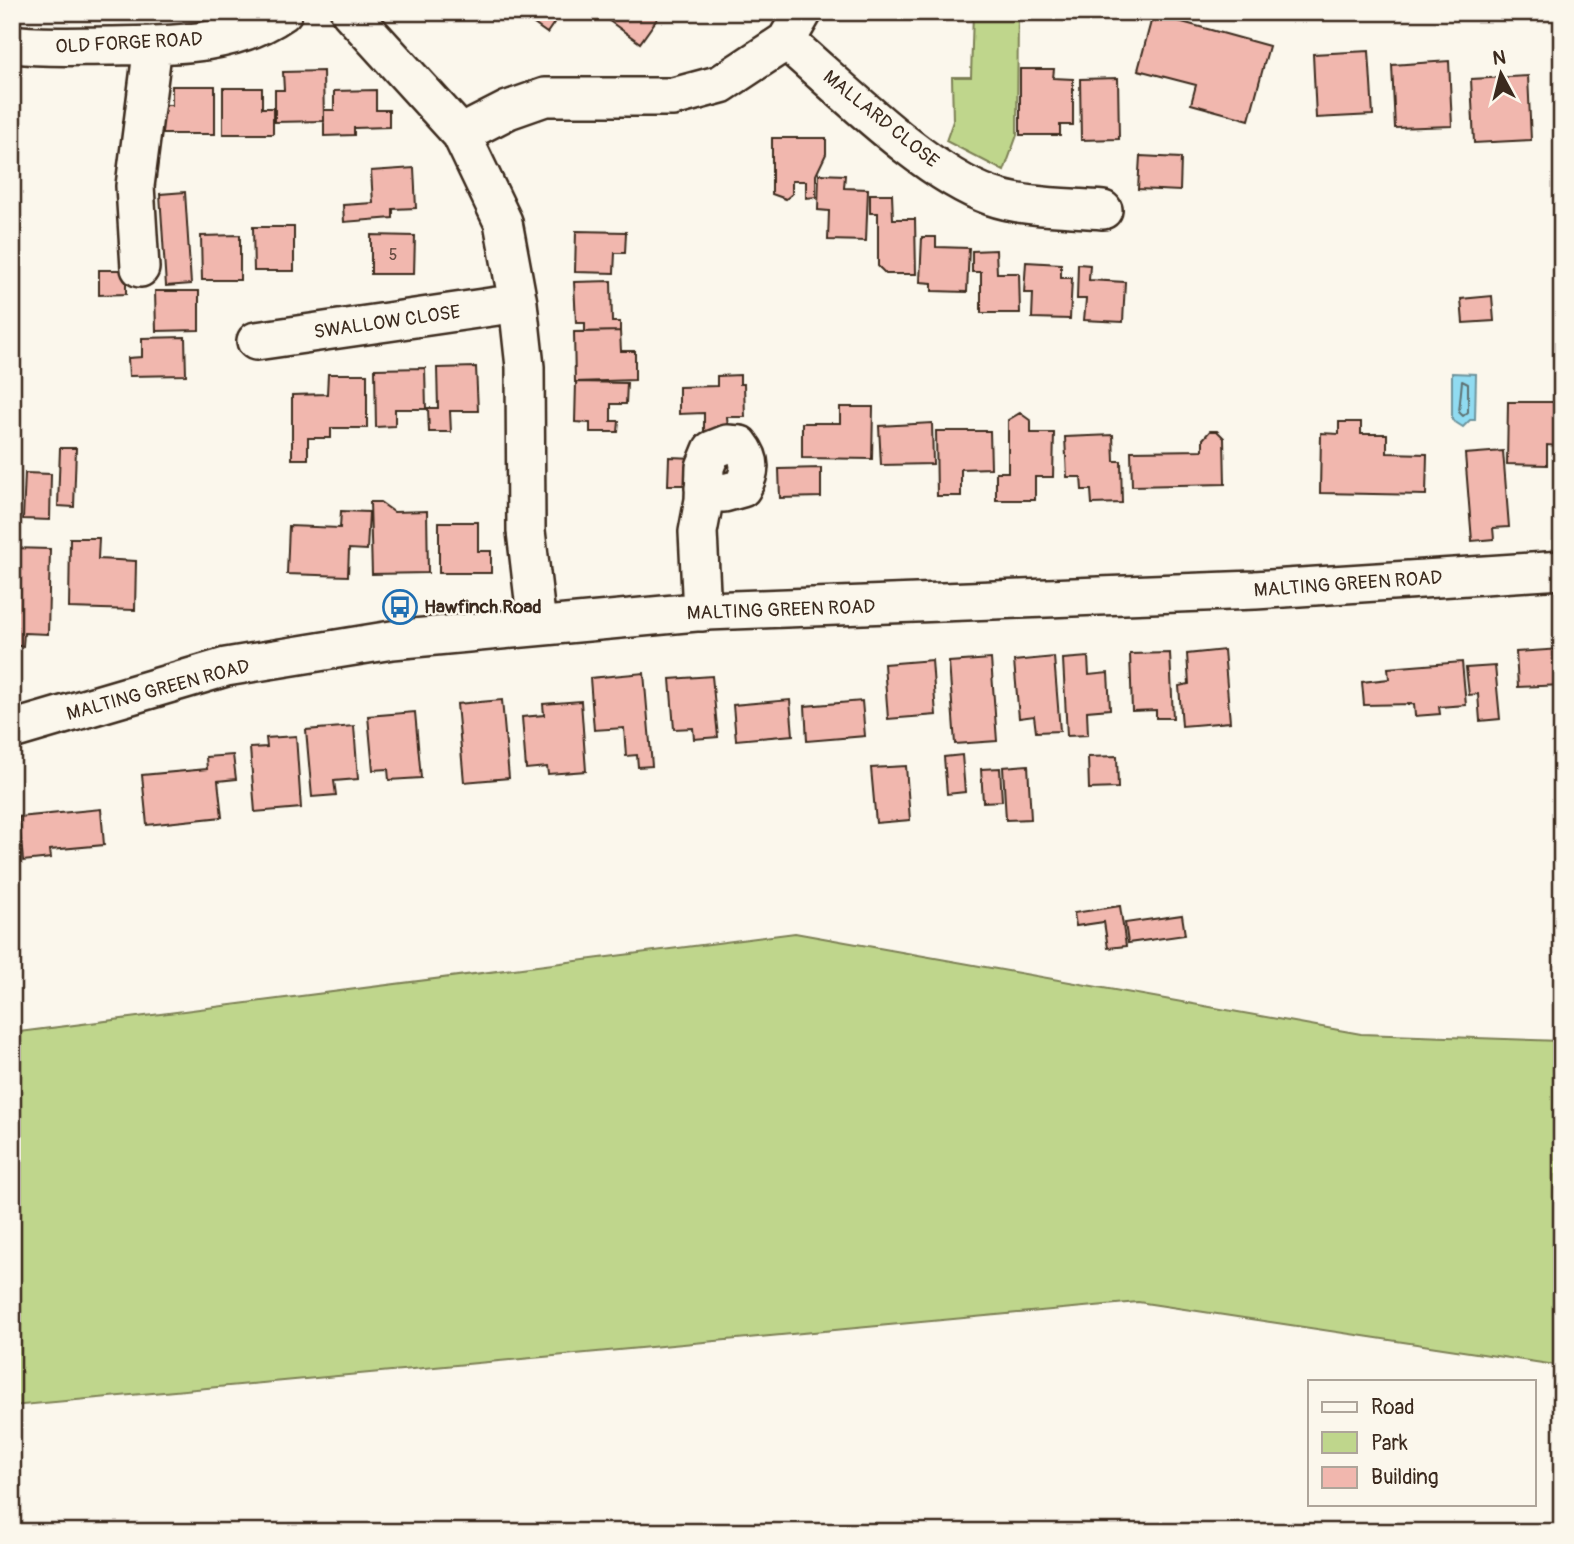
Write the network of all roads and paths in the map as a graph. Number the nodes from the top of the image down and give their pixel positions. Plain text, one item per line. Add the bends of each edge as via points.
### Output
1 (283, 12) edge
2 (350, 12) edge
3 (795, 27) edge
4 (12, 44) edge
5 (153, 45) junction
6 (461, 134) junction
7 (1103, 210) dead end
8 (139, 268) dead end
9 (518, 303) junction
10 (256, 341) dead end
11 (704, 488) dead end
12 (1562, 570) edge
13 (702, 612) junction
14 (537, 625) junction
15 (12, 730) edge

1 - 5 street, OLD FORGE ROAD via 266,24 196,44
2 - 6 street
3 - 6 street via 721,84 673,97 545,97
3 - 7 street, MALLARD CLOSE via 922,156 961,182 1002,199
4 - 5 street, OLD FORGE ROAD
5 - 8 street via 135,186
6 - 9 street via 503,222
9 - 10 street, SWALLOW CLOSE
9 - 14 street via 525,367 526,531
11 - 13 street via 698,531
12 - 13 street, MALTING GREEN ROAD via 1255,590
13 - 14 street, MALTING GREEN ROAD
14 - 15 street, MALTING GREEN ROAD via 391,640 226,667

